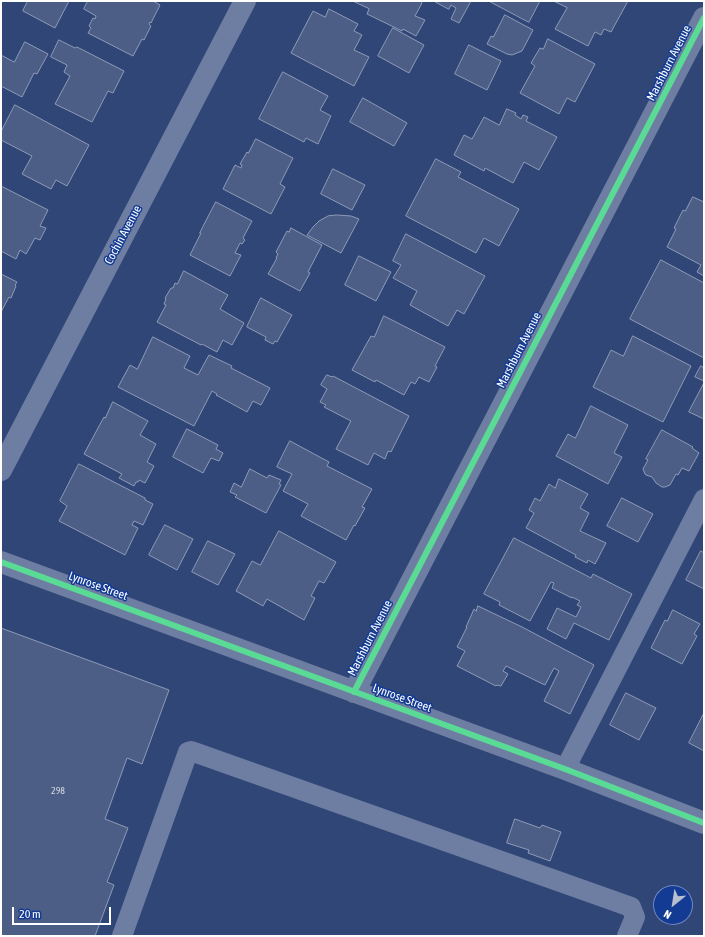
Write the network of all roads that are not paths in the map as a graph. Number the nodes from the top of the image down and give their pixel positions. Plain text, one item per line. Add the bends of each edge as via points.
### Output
1 (245, 1) edge
2 (704, 18) edge
3 (1, 470) edge
4 (704, 499) edge
5 (1, 562) edge
6 (354, 692) junction
7 (565, 769) junction
8 (704, 823) edge
9 (122, 936) edge
10 (627, 936) edge

1 - 3 street, Cochin Avenue
2 - 6 street, Marshburn Avenue
4 - 7 lane
5 - 6 street, Lynrose Street
6 - 7 street, Lynrose Street
7 - 8 street, Lynrose Street
9 - 10 lane via 188,752 191,751 631,908 635,918

